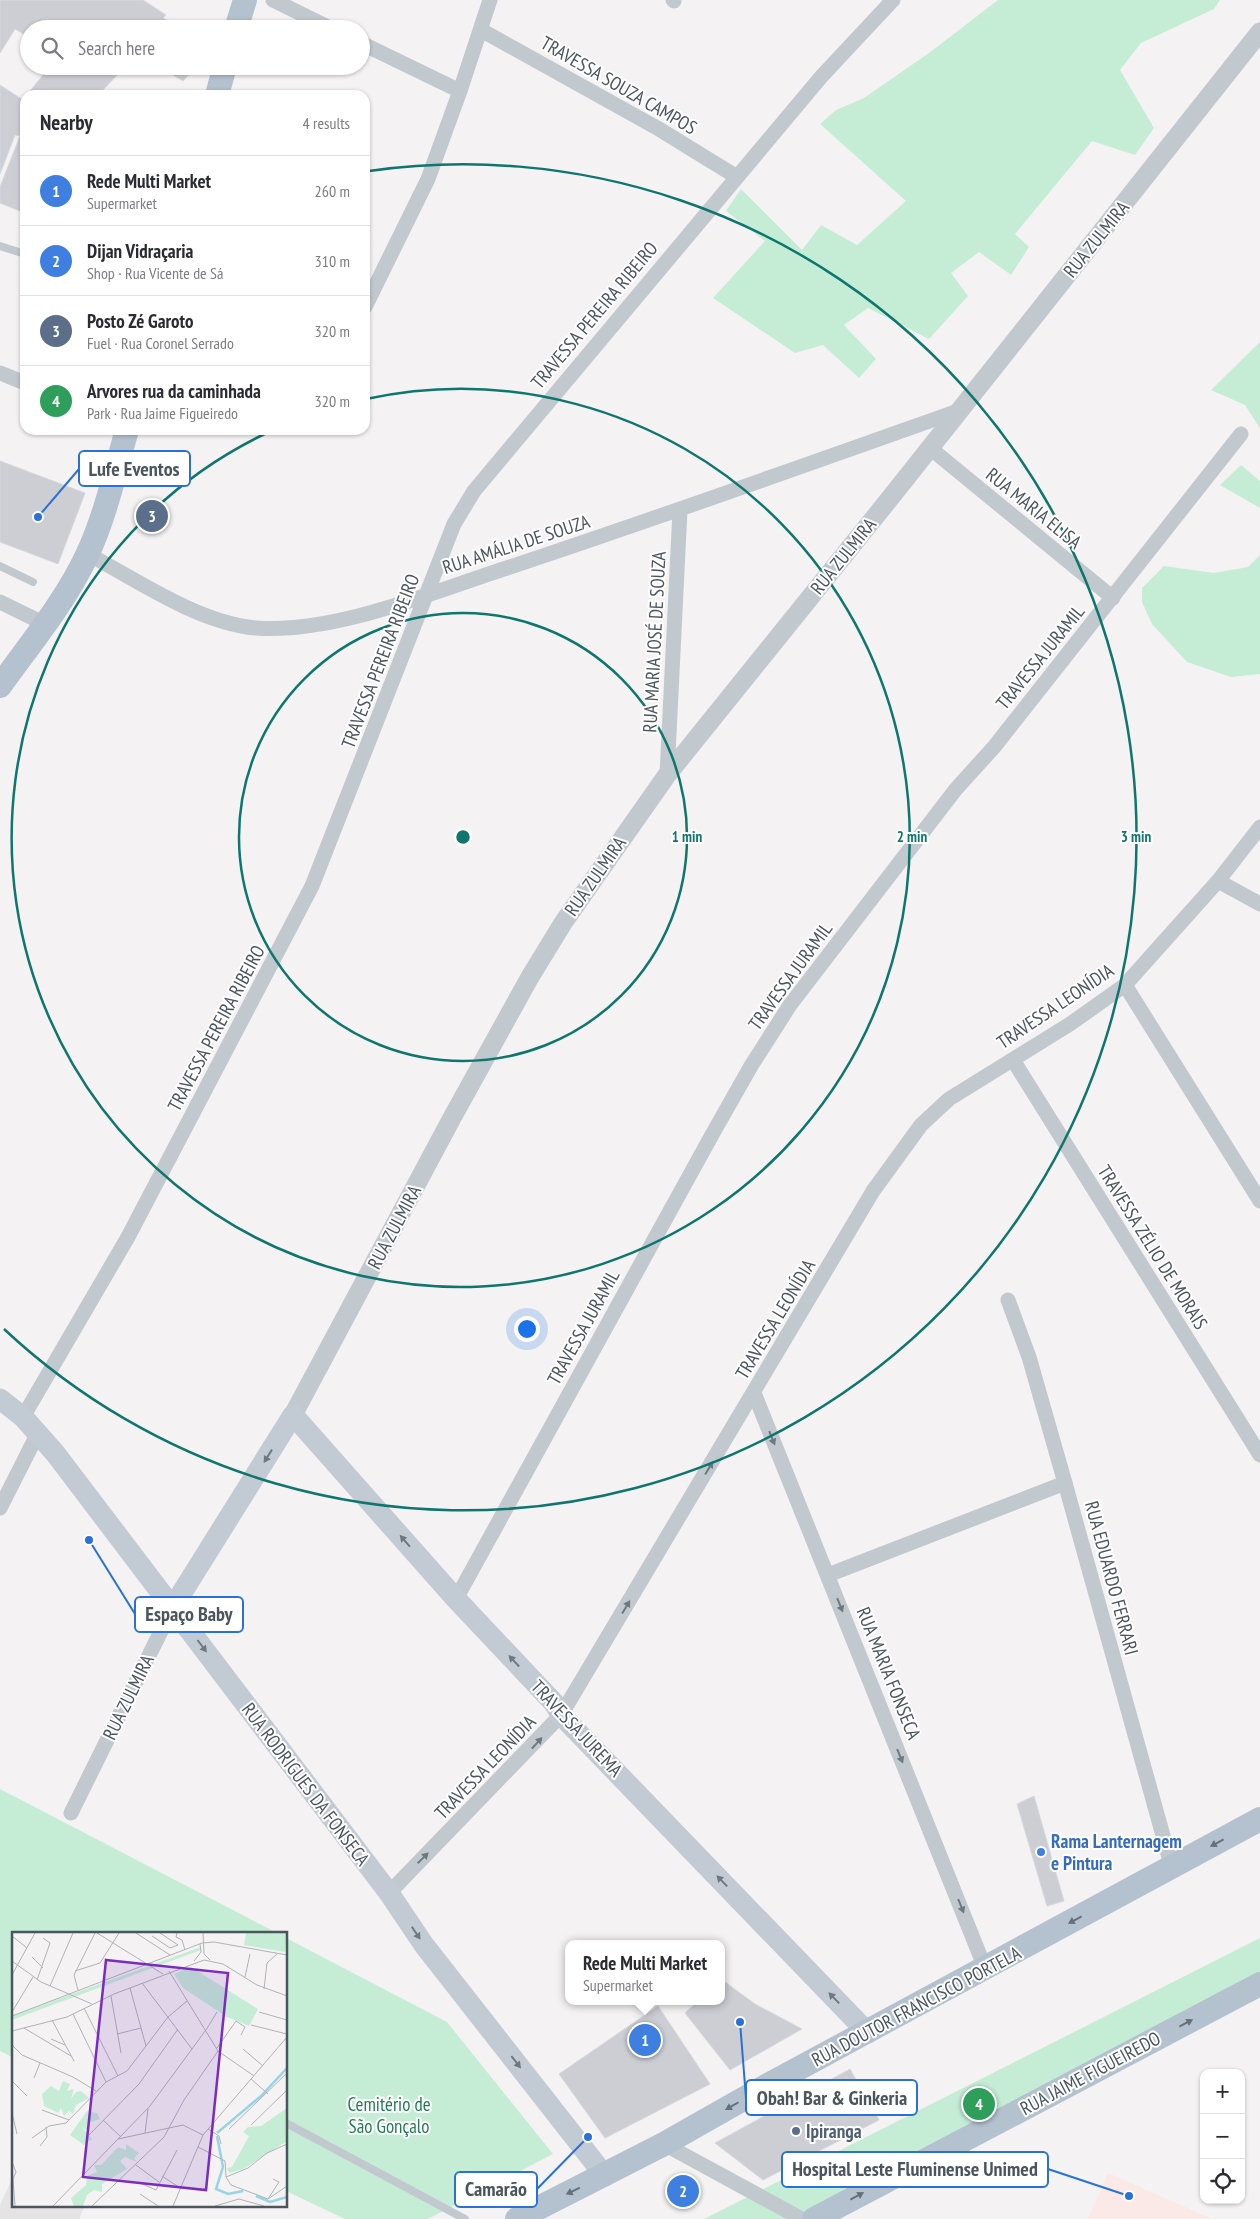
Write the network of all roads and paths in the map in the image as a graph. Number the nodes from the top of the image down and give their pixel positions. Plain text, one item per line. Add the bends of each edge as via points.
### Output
1 (245, 0) edge
2 (273, 0) edge
3 (490, 0) edge
4 (893, 0) edge
5 (239, 20) edge
6 (314, 20) edge
7 (481, 30) junction
8 (1260, 32) edge
9 (370, 47) edge
10 (223, 75) edge
11 (218, 90) edge
12 (460, 91) junction
13 (737, 177) junction
14 (0, 246) edge
15 (20, 252) edge
16 (370, 297) edge
17 (0, 373) edge
18 (20, 381) edge
19 (958, 410) junction
20 (1242, 434) dead end
21 (126, 435) edge
22 (930, 448) junction
23 (680, 510) junction
24 (88, 554) junction
25 (0, 566) edge
26 (33, 582) dead end
27 (427, 594) junction
28 (1113, 598) junction
29 (0, 602) edge
30 (44, 624) junction
31 (0, 686) edge
32 (667, 775) junction
33 (1260, 827) edge
34 (1218, 880) junction
35 (1260, 904) edge
36 (1125, 985) junction
37 (1013, 1060) junction
38 (1260, 1201) edge
39 (1008, 1300) dead end
40 (754, 1393) junction
41 (0, 1399) edge
42 (294, 1415) junction
43 (23, 1417) junction
44 (38, 1433) junction
45 (1260, 1455) edge
46 (1066, 1483) junction
47 (0, 1508) edge
48 (828, 1575) junction
49 (456, 1599) junction
50 (173, 1607) junction
51 (562, 1715) junction
52 (71, 1813) dead end
53 (1260, 1819) edge
54 (1172, 1868) junction
55 (389, 1893) junction
56 (985, 1968) junction
57 (1260, 1984) edge
58 (868, 2033) junction
59 (288, 2124) edge
60 (664, 2144) junction
61 (605, 2176) junction
62 (465, 2219) edge
63 (517, 2219) edge
64 (802, 2219) edge
65 (814, 2219) edge

1 - 5 main road
2 - 6 street
3 - 7 street
4 - 13 street, TRAVESSA PEREIRA RIBEIRO via 821,77
7 - 12 street
7 - 13 street, TRAVESSA SOUZA CAMPOS via 659,129
8 - 19 street, RUA ZULMIRA
9 - 12 street
10 - 11 main road
12 - 16 street via 428,179
13 - 27 street, TRAVESSA PEREIRA RIBEIRO via 474,491 454,524
14 - 15 lane
17 - 18 street
19 - 22 street, RUA ZULMIRA
19 - 23 street, RUA AMÁLIA DE SOUZA
20 - 28 street, TRAVESSA JURAMIL
21 - 24 main road
22 - 28 street, RUA MARIA ELISA
22 - 32 street, RUA ZULMIRA
23 - 27 street, RUA AMÁLIA DE SOUZA
23 - 32 street, RUA MARIA JOSÉ DE SOUZA
24 - 27 street, RUA AMÁLIA DE SOUZA via 207,616 254,628 295,628 345,620
24 - 30 main road
25 - 26 lane
27 - 43 street, TRAVESSA PEREIRA RIBEIRO via 312,886 128,1237
28 - 49 street, TRAVESSA JURAMIL via 994,747 956,789 790,1005 713,1133
29 - 30 street
30 - 31 main road
32 - 42 street, RUA ZULMIRA via 563,923 530,977
33 - 34 street, TRAVESSA LEONÍDIA
34 - 35 street
34 - 36 street, TRAVESSA LEONÍDIA
36 - 37 street, TRAVESSA LEONÍDIA
36 - 38 street
37 - 40 street, TRAVESSA LEONÍDIA via 949,1099 921,1125 873,1191
37 - 45 street, TRAVESSA ZÉLIO DE MORAIS
39 - 46 street, RUA EDUARDO FERRARI via 1029,1357
40 -> 48 street, RUA MARIA FONSECA
51 -> 40 street, TRAVESSA LEONÍDIA
41 - 43 main road, RUA RODRIGUES DA FONSECA
49 -> 42 main road, TRAVESSA JUREMA
42 -> 50 main road, RUA ZULMIRA
43 - 44 main road, RUA RODRIGUES DA FONSECA
44 - 47 street
44 - 50 main road, RUA RODRIGUES DA FONSECA
46 - 48 street
46 - 54 street, RUA EDUARDO FERRARI
48 -> 56 street, RUA MARIA FONSECA
51 -> 49 main road, TRAVESSA JUREMA
50 - 52 street, RUA ZULMIRA
50 -> 55 main road, RUA RODRIGUES DA FONSECA
55 -> 51 street, TRAVESSA LEONÍDIA
58 -> 51 main road, TRAVESSA JUREMA
53 -> 54 main road, RUA DOUTOR FRANCISCO PORTELA
54 -> 56 main road, RUA DOUTOR FRANCISCO PORTELA
55 -> 61 main road, RUA RODRIGUES DA FONSECA via 424,1945
56 - 58 main road, RUA DOUTOR FRANCISCO PORTELA
65 -> 57 main road, RUA JAIME FIGUEIREDO
58 -> 60 main road, RUA DOUTOR FRANCISCO PORTELA
59 - 62 lane
60 - 61 main road, RUA DOUTOR FRANCISCO PORTELA
60 - 64 street
61 -> 63 main road, RUA DOUTOR FRANCISCO PORTELA

